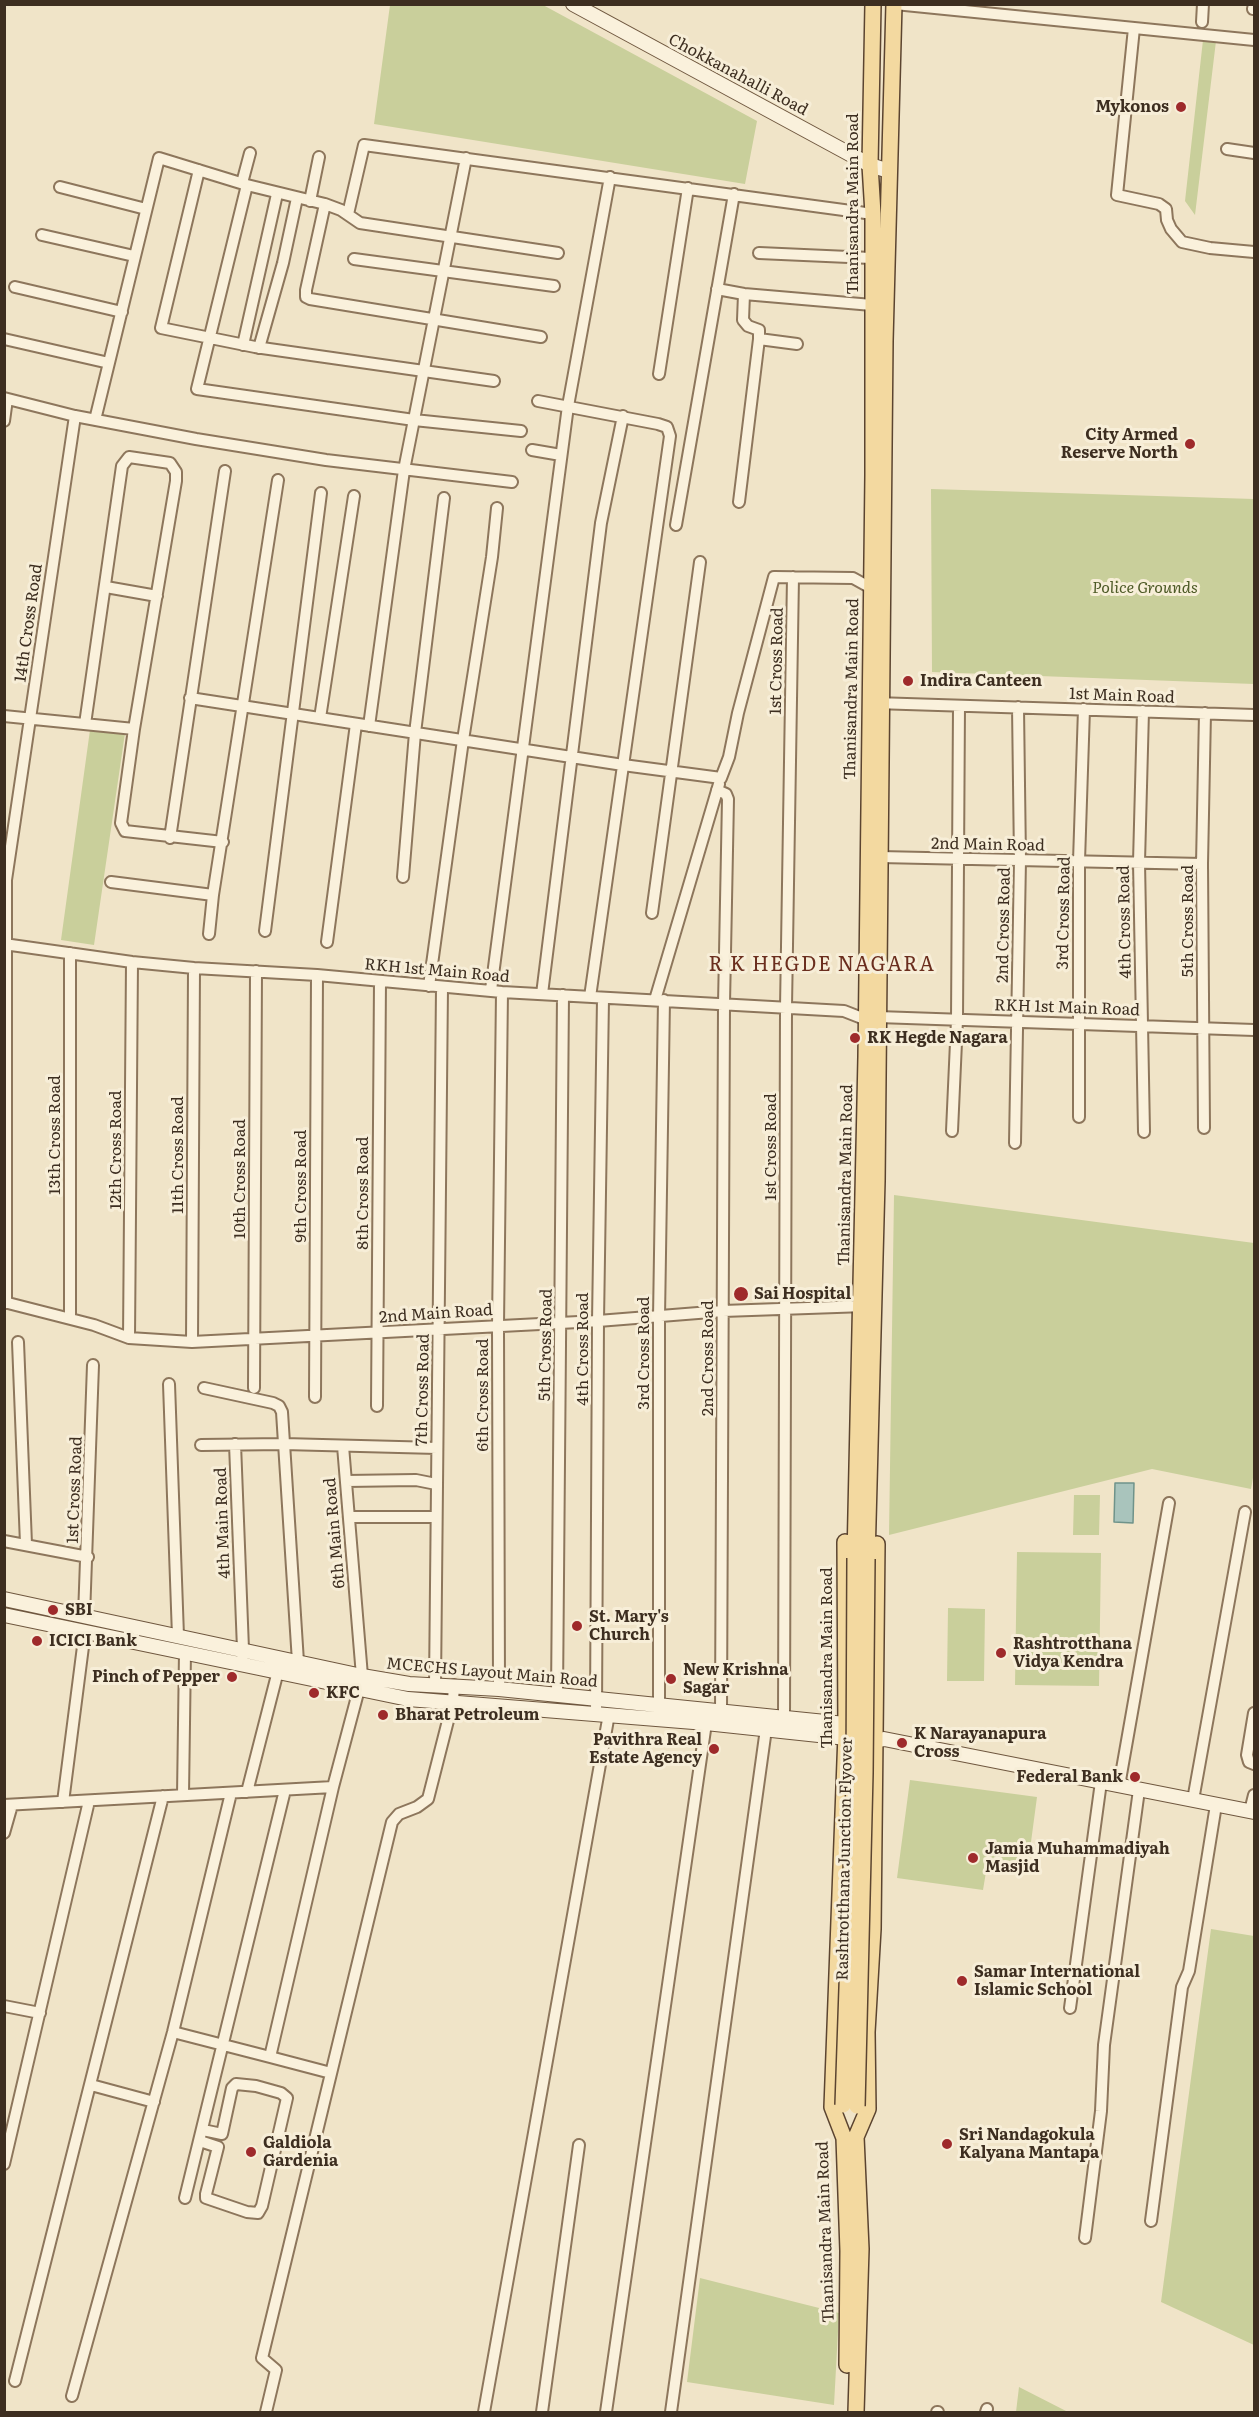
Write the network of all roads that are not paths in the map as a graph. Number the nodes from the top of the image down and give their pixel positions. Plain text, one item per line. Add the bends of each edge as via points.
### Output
1 (573, 4) edge
2 (873, 4) edge
3 (894, 4) edge
4 (1203, 4) edge
5 (1202, 22) dead end
6 (1134, 28) junction
7 (1254, 40) edge
8 (1227, 149) dead end
9 (250, 153) dead end
10 (1254, 153) edge
11 (319, 157) dead end
12 (466, 158) junction
13 (870, 165) junction
14 (199, 170) junction
15 (889, 171) junction
16 (610, 177) junction
17 (245, 184) junction
18 (60, 187) dead end
19 (688, 188) junction
20 (277, 194) junction
21 (734, 194) junction
22 (297, 198) junction
23 (310, 201) junction
24 (325, 204) junction
25 (146, 209) junction
26 (873, 213) junction
27 (348, 214) junction
28 (42, 235) dead end
29 (451, 236) junction
30 (1254, 252) edge
31 (558, 253) dead end
32 (759, 253) dead end
33 (134, 256) junction
34 (871, 258) junction
35 (354, 259) dead end
36 (444, 272) junction
37 (554, 286) dead end
38 (15, 287) dead end
39 (717, 289) junction
40 (744, 294) junction
41 (872, 305) junction
42 (122, 312) junction
43 (434, 318) junction
44 (541, 337) dead end
45 (4, 339) edge
46 (209, 339) junction
47 (759, 339) junction
48 (797, 344) dead end
49 (243, 345) junction
50 (260, 348) junction
51 (109, 363) junction
52 (424, 370) junction
53 (659, 374) dead end
54 (494, 381) dead end
55 (6, 398) edge
56 (538, 401) dead end
57 (568, 406) junction
58 (75, 416) junction
59 (623, 416) junction
60 (94, 420) junction
61 (414, 420) junction
62 (4, 421) edge
63 (520, 431) dead end
64 (532, 450) dead end
65 (561, 454) junction
66 (404, 470) junction
67 (225, 471) dead end
68 (278, 480) dead end
69 (512, 482) dead end
70 (321, 493) dead end
71 (354, 496) dead end
72 (444, 498) dead end
73 (739, 502) dead end
74 (497, 508) dead end
75 (676, 525) dead end
76 (700, 562) dead end
77 (793, 577) junction
78 (106, 587) junction
79 (871, 588) junction
80 (157, 596) junction
81 (190, 698) junction
82 (875, 703) junction
83 (243, 706) junction
84 (958, 706) junction
85 (1018, 707) junction
86 (1084, 710) junction
87 (1143, 711) junction
88 (1205, 713) junction
89 (294, 714) junction
90 (1254, 715) edge
91 (4, 716) edge
92 (320, 718) junction
93 (30, 719) junction
94 (84, 724) junction
95 (356, 724) junction
96 (369, 726) junction
97 (134, 729) junction
98 (415, 733) junction
99 (463, 740) junction
100 (522, 749) junction
101 (573, 757) junction
102 (623, 765) junction
103 (670, 771) junction
104 (721, 778) junction
105 (717, 789) junction
106 (170, 838) junction
107 (223, 842) junction
108 (880, 857) junction
109 (957, 859) junction
110 (1020, 860) junction
111 (1079, 861) junction
112 (1139, 862) junction
113 (1202, 864) junction
114 (403, 877) dead end
115 (111, 882) dead end
116 (213, 895) junction
117 (652, 913) dead end
118 (265, 932) dead end
119 (209, 934) dead end
120 (327, 942) dead end
121 (5, 944) edge
122 (70, 953) junction
123 (132, 962) junction
124 (194, 968) junction
125 (256, 970) junction
126 (317, 975) junction
127 (380, 981) junction
128 (429, 986) junction
129 (442, 988) junction
130 (497, 991) junction
131 (542, 994) junction
132 (563, 995) junction
133 (590, 997) junction
134 (603, 999) junction
135 (660, 1000) junction
136 (724, 1004) junction
137 (786, 1007) junction
138 (872, 1020) junction
139 (957, 1020) junction
140 (1018, 1022) junction
141 (1078, 1024) junction
142 (1142, 1026) junction
143 (1203, 1028) junction
144 (1254, 1030) edge
145 (1079, 1117) dead end
146 (1204, 1128) dead end
147 (952, 1131) dead end
148 (1144, 1132) dead end
149 (1015, 1143) dead end
150 (5, 1303) edge
151 (868, 1307) junction
152 (786, 1309) junction
153 (723, 1311) junction
154 (659, 1317) junction
155 (70, 1318) junction
156 (598, 1321) junction
157 (129, 1322) junction
158 (561, 1323) junction
159 (498, 1325) junction
160 (106, 1329) junction
161 (438, 1330) junction
162 (377, 1333) junction
163 (315, 1337) junction
164 (129, 1338) junction
165 (255, 1340) junction
166 (18, 1342) dead end
167 (192, 1342) junction
168 (93, 1365) dead end
169 (169, 1384) dead end
170 (204, 1388) dead end
171 (254, 1388) dead end
172 (315, 1397) dead end
173 (377, 1406) dead end
174 (235, 1444) junction
175 (284, 1444) junction
176 (201, 1445) dead end
177 (343, 1446) junction
178 (437, 1448) junction
179 (346, 1481) junction
180 (436, 1484) junction
181 (1169, 1503) dead end
182 (1245, 1512) dead end
183 (350, 1517) junction
184 (436, 1517) junction
185 (862, 1518) junction
186 (4, 1541) edge
187 (26, 1544) junction
188 (88, 1557) junction
189 (4, 1599) edge
190 (4, 1615) edge
191 (84, 1616) junction
192 (85, 1631) junction
193 (178, 1636) junction
194 (185, 1652) junction
195 (242, 1656) junction
196 (298, 1662) junction
197 (278, 1671) junction
198 (360, 1683) junction
199 (435, 1685) junction
200 (454, 1685) junction
201 (499, 1689) junction
202 (557, 1695) junction
203 (453, 1701) junction
204 (659, 1706) junction
205 (600, 1709) junction
206 (721, 1712) junction
207 (1254, 1713) edge
208 (784, 1718) junction
209 (706, 1723) junction
210 (766, 1729) junction
211 (842, 1732) junction
212 (878, 1736) junction
213 (1254, 1764) edge
214 (1101, 1782) junction
215 (1119, 1786) junction
216 (333, 1787) junction
217 (285, 1790) junction
218 (1139, 1790) junction
219 (247, 1792) junction
220 (231, 1793) junction
221 (183, 1795) junction
222 (1254, 1795) edge
223 (163, 1796) junction
224 (1193, 1800) junction
225 (89, 1801) junction
226 (63, 1802) junction
227 (8, 1805) edge
228 (1216, 1805) junction
229 (1252, 1812) edge
230 (4, 1833) edge
231 (4, 2006) edge
232 (1070, 2008) dead end
233 (40, 2013) junction
234 (834, 2031) junction
235 (173, 2032) junction
236 (867, 2032) junction
237 (224, 2046) junction
238 (270, 2057) junction
239 (331, 2073) junction
240 (92, 2085) junction
241 (154, 2102) junction
242 (201, 2135) junction
243 (850, 2138) junction
244 (579, 2145) dead end
245 (4, 2164) edge
246 (185, 2198) dead end
247 (1151, 2221) dead end
248 (1085, 2238) dead end
249 (15, 2381) dead end
250 (72, 2396) dead end
251 (266, 2412) edge
252 (484, 2412) edge
253 (542, 2412) edge
254 (606, 2412) edge
255 (671, 2412) edge
256 (846, 2412) edge
257 (856, 2412) edge

1 - 13 main road, Chokkanahalli Road
2 - 13 main road, Thanisandra Main Road
3 - 6 street
3 - 15 main road, Thanisandra Main Road
4 - 5 street
6 - 7 street
6 - 30 street via 1117,195 1166,209 1171,229 1182,242
8 - 10 street
9 - 17 street
11 - 23 street
12 - 16 street
12 - 27 street via 364,145
12 - 29 street
13 - 15 main road, Chokkanahalli Road
13 - 26 main road, Thanisandra Main Road
14 - 17 street
14 - 25 street via 159,158
14 - 46 street via 161,328
15 - 82 main road, Thanisandra Main Road
16 - 19 street
16 - 57 street, 6th Cross Road
17 - 20 street
17 - 46 street
18 - 25 street
19 - 21 street
19 - 53 street
20 - 22 street
20 - 49 street
21 - 26 street
21 - 39 street
22 - 23 street
22 - 50 street
23 - 24 street
24 - 27 street
24 - 43 street via 306,297
25 - 33 street
26 - 34 main road, Thanisandra Main Road
27 - 29 street via 360,223
28 - 33 street
29 - 31 street
29 - 36 street
32 - 34 street
33 - 42 street
34 - 41 main road, Thanisandra Main Road
35 - 36 street
36 - 37 street
36 - 43 street
38 - 42 street
39 - 40 street
39 - 75 street
40 - 41 street
40 - 47 street via 743,320 759,330
41 - 79 main road, Thanisandra Main Road
42 - 51 street
43 - 44 street
43 - 52 street
45 - 51 street
46 - 49 street
46 - 61 street via 197,389
47 - 48 street
47 - 73 street
49 - 50 street
50 - 52 street
51 - 60 street
52 - 54 street
52 - 61 street
55 - 58 street
55 - 62 street
56 - 57 street
57 - 59 street
57 - 65 street, 6th Cross Road
58 - 60 street
58 - 93 street, 14th Cross Road
59 - 101 street via 601,523
59 - 102 street via 667,427 670,436
60 - 66 street
61 - 63 street
61 - 66 street
64 - 65 street
65 - 100 street, 6th Cross Road
66 - 69 street
66 - 96 street
67 - 81 street
68 - 83 street
70 - 89 street
71 - 92 street
72 - 98 street
74 - 99 street
76 - 103 street
77 - 79 street via 853,578
77 - 104 street, 3rd Cross Road via 774,577
77 - 137 street, 1st Cross Road
78 - 80 street
78 - 80 street via 122,466 129,457 170,463 176,481
78 - 94 street
79 - 82 main road, Thanisandra Main Road
80 - 97 street
81 - 83 street
81 - 106 street
82 - 84 street, 1st Main Road
82 - 108 main road, Thanisandra Main Road
82 - 138 main road, Thanisandra Main Road
83 - 89 street
83 - 107 street
84 - 85 street, 1st Main Road
84 - 109 street
85 - 86 street, 1st Main Road
85 - 110 street, 2nd Cross Road
86 - 87 street, 1st Main Road
86 - 111 street, 3rd Cross Road
87 - 88 street, 1st Main Road
87 - 112 street, 4th Cross Road
88 - 90 street, 1st Main Road
88 - 113 street, 5th Cross Road
89 - 92 street
89 - 118 street
91 - 93 street
92 - 95 street
93 - 94 street
93 - 121 street, 14th Cross Road via 6,880
94 - 97 street
95 - 96 street
95 - 120 street
96 - 98 street
97 - 106 street via 121,823 125,831
98 - 99 street
98 - 114 street
99 - 100 street
99 - 128 street
100 - 101 street
100 - 130 street, 6th Cross Road
101 - 102 street
101 - 131 street
102 - 103 street
102 - 133 street
103 - 104 street
103 - 117 street
104 - 105 street, 3rd Cross Road
105 - 135 street, 3rd Cross Road
105 - 136 street, 2nd Cross Road via 728,799
106 - 107 street
107 - 116 street
108 - 109 street, 2nd Main Road
108 - 138 main road, Thanisandra Main Road
109 - 110 street, 2nd Main Road
109 - 139 street
110 - 111 street, 2nd Main Road
110 - 140 street, 2nd Cross Road
111 - 112 street, 2nd Main Road
111 - 141 street, 3rd Cross Road
112 - 113 street, 2nd Main Road
112 - 142 street, 4th Cross Road
113 - 143 street, 5th Cross Road
115 - 116 street
116 - 119 street
121 - 122 street, RKH 1st Main Road
121 - 150 street, 14th Cross Road
122 - 123 street, RKH 1st Main Road
122 - 155 street, 13th Cross Road
123 - 124 street, RKH 1st Main Road
123 - 157 street, 12th Cross Road
124 - 125 street, RKH 1st Main Road
124 - 167 street, 11th Cross Road
125 - 126 street, RKH 1st Main Road
125 - 165 street, 10th Cross Road
126 - 127 street, RKH 1st Main Road
126 - 163 street, 9th Cross Road
127 - 128 street, RKH 1st Main Road
127 - 162 street, 8th Cross Road
128 - 129 street, RKH 1st Main Road
129 - 130 street, RKH 1st Main Road
129 - 161 street, 7th Cross Road
130 - 131 street, RKH 1st Main Road
130 - 159 street, 6th Cross Road
131 - 132 street, RKH 1st Main Road
132 - 133 street, RKH 1st Main Road
132 - 158 street, 5th Cross Road
133 - 134 street, RKH 1st Main Road
134 - 135 street, RKH 1st Main Road
134 - 156 street, 4th Cross Road
135 - 136 street, RKH 1st Main Road
135 - 154 street, 3rd Cross Road
136 - 137 street, RKH 1st Main Road
136 - 153 street, 2nd Cross Road
137 - 138 street, RKH 1st Main Road via 844,1011
137 - 152 street, 1st Cross Road
138 - 139 street, RKH 1st Main Road
138 - 151 main road, Thanisandra Main Road
139 - 140 street, RKH 1st Main Road
139 - 147 street
140 - 141 street, RKH 1st Main Road
140 - 149 street, 2nd Cross Road
141 - 142 street, RKH 1st Main Road
141 - 145 street, 3rd Cross Road
142 - 143 street, RKH 1st Main Road
142 - 148 street, 4th Cross Road
143 - 144 street, RKH 1st Main Road
143 - 146 street, 5th Cross Road
150 - 155 street, 2nd Main Road
151 - 152 street, 2nd Main Road
151 - 185 main road, Thanisandra Main Road
152 - 153 street, 2nd Main Road
152 - 208 street, 1st Cross Road
153 - 154 street, 2nd Main Road
153 - 206 street, 2nd Cross Road
154 - 156 street, 2nd Main Road
154 - 204 street, 3rd Cross Road
155 - 160 street, 2nd Main Road
156 - 158 street, 2nd Main Road
156 - 205 street, 4th Cross Road
157 - 160 street
157 - 164 street, 12th Cross Road
158 - 159 street, 2nd Main Road
158 - 202 street, 5th Cross Road
159 - 161 street, 2nd Main Road
159 - 201 street, 6th Cross Road
160 - 164 street, 2nd Main Road
161 - 162 street, 2nd Main Road
161 - 178 street, 7th Cross Road
162 - 163 street, 2nd Main Road
162 - 173 street, 8th Cross Road
163 - 165 street, 2nd Main Road
163 - 172 street, 9th Cross Road
164 - 167 street, 2nd Main Road
165 - 167 street, 2nd Main Road
165 - 171 street, 10th Cross Road
166 - 187 street
168 - 188 street, 1st Cross Road
169 - 193 street
170 - 175 street via 279,1407
174 - 175 street, 4th Main Road
174 - 176 street
174 - 195 street, 4th Main Road
175 - 177 street
175 - 196 street
177 - 178 street
177 - 179 street, 6th Main Road
178 - 180 street, 7th Cross Road
179 - 180 street via 416,1480
179 - 183 street, 6th Main Road
180 - 184 street, 7th Cross Road
181 - 215 street
182 - 224 street
183 - 184 street
183 - 198 street, 6th Main Road
184 - 199 street, 7th Cross Road
185 - 211 main road, Thanisandra Main Road via 845,1526
185 - 212 main road, Thanisandra Main Road via 877,1527
185 - 243 main road, Rashtrotthana Junction Flyover, bridge
186 - 187 street
187 - 188 street
188 - 191 street, 1st Cross Road
189 - 191 main road, MCECHS Layout Main Road
190 - 192 main road, MCECHS Layout Main Road
191 - 193 main road, MCECHS Layout Main Road
192 - 194 main road, MCECHS Layout Main Road
192 - 226 street
193 - 195 main road, MCECHS Layout Main Road
194 - 195 main road, MCECHS Layout Main Road
194 - 221 street
195 - 196 main road, MCECHS Layout Main Road
195 - 197 main road, MCECHS Layout Main Road
196 - 198 main road, MCECHS Layout Main Road
197 - 198 main road, MCECHS Layout Main Road
197 - 219 street
198 - 199 main road, MCECHS Layout Main Road
198 - 203 main road, MCECHS Layout Main Road via 408,1699
198 - 216 street, 6th Main Road
199 - 200 main road, MCECHS Layout Main Road
200 - 201 main road, MCECHS Layout Main Road
200 - 203 street
201 - 202 main road, MCECHS Layout Main Road
202 - 205 main road, MCECHS Layout Main Road
203 - 205 main road, MCECHS Layout Main Road
203 - 239 street via 428,1799 392,1822
204 - 205 main road, MCECHS Layout Main Road
204 - 206 main road, MCECHS Layout Main Road
205 - 209 main road, MCECHS Layout Main Road
205 - 252 street, 4th Cross Road
206 - 208 main road, MCECHS Layout Main Road
207 - 213 street via 1246,1755
208 - 211 main road, MCECHS Layout Main Road
209 - 210 main road, MCECHS Layout Main Road
209 - 254 street
210 - 211 main road, MCECHS Layout Main Road
210 - 255 street
211 - 212 main road, MCECHS Layout Main Road
211 - 234 main road, Thanisandra Main Road via 845,1760
212 - 214 main road, MCECHS Layout Main Road
212 - 236 main road, Thanisandra Main Road
214 - 215 main road, MCECHS Layout Main Road
214 - 232 street
215 - 218 main road, MCECHS Layout Main Road
216 - 217 street
216 - 238 street, 6th Main Road
217 - 219 street
217 - 237 street
218 - 224 main road, MCECHS Layout Main Road
218 - 248 street via 1104,2045 1101,2112
219 - 220 street
220 - 221 street
220 - 235 street
221 - 223 street
222 - 229 street
223 - 225 street
223 - 240 street
224 - 228 main road, MCECHS Layout Main Road
225 - 226 street
225 - 233 street
226 - 227 street
227 - 230 street
228 - 229 main road, MCECHS Layout Main Road
228 - 247 street via 1189,1971 1182,1987
231 - 233 street
233 - 245 street
234 - 236 main road
234 - 243 main road, Thanisandra Main Road via 832,2107
235 - 237 street
235 - 241 street
236 - 243 main road, Thanisandra Main Road via 867,2109
237 - 238 street
237 - 242 street
238 - 239 street
239 - 251 street via 262,2358 276,2370
240 - 241 street
240 - 249 street
241 - 250 street
242 - 242 street via 222,2134 236,2084 256,2086 287,2098 258,2213 206,2198 218,2147
242 - 246 street
243 - 256 main road, Thanisandra Main Road
243 - 257 main road, Thanisandra Main Road via 861,2249
244 - 253 street

